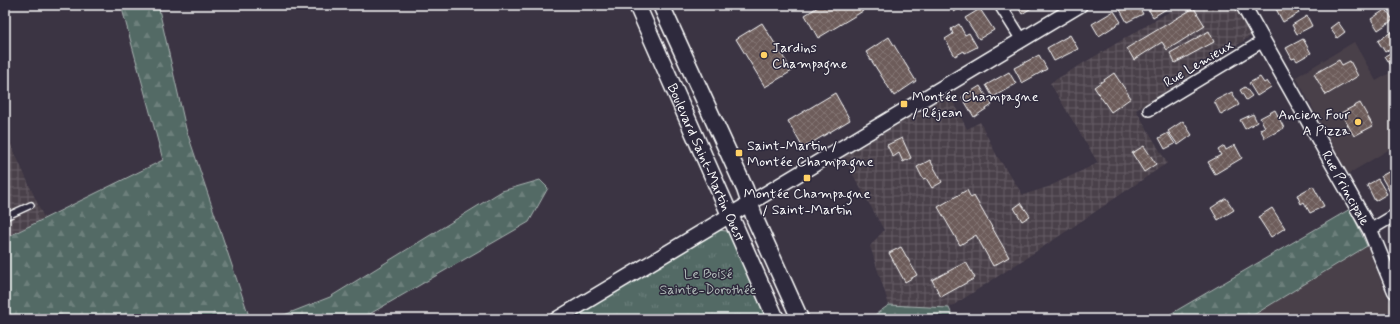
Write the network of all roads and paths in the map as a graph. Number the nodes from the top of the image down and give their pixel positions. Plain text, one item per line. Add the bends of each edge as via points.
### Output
1 (637, 5) edge
2 (661, 5) edge
3 (1000, 5) edge
4 (1080, 5) edge
5 (1243, 5) edge
6 (1022, 40) junction
7 (1263, 41) junction
8 (1149, 110) dead end
9 (750, 204) junction
10 (31, 205) dead end
11 (1395, 215) edge
12 (730, 216) junction
13 (5, 217) edge
14 (1370, 230) junction
15 (1395, 291) edge
16 (557, 319) edge
17 (776, 319) edge
18 (800, 319) edge

1 - 12 main road, Boulevard Saint-Martin Ouest
2 - 9 main road, Boulevard Saint-Martin Ouest
3 - 6 street
4 - 6 street
5 - 7 street, Rue Principale
6 - 9 street
7 - 8 street, Rue Lemieux
7 - 14 street, Rue Principale
9 - 12 street
9 - 18 main road, Boulevard Saint-Martin Ouest
10 - 13 lane
11 - 14 street
12 - 16 street
12 - 17 main road, Boulevard Saint-Martin Ouest
14 - 15 street, Rue Principale

